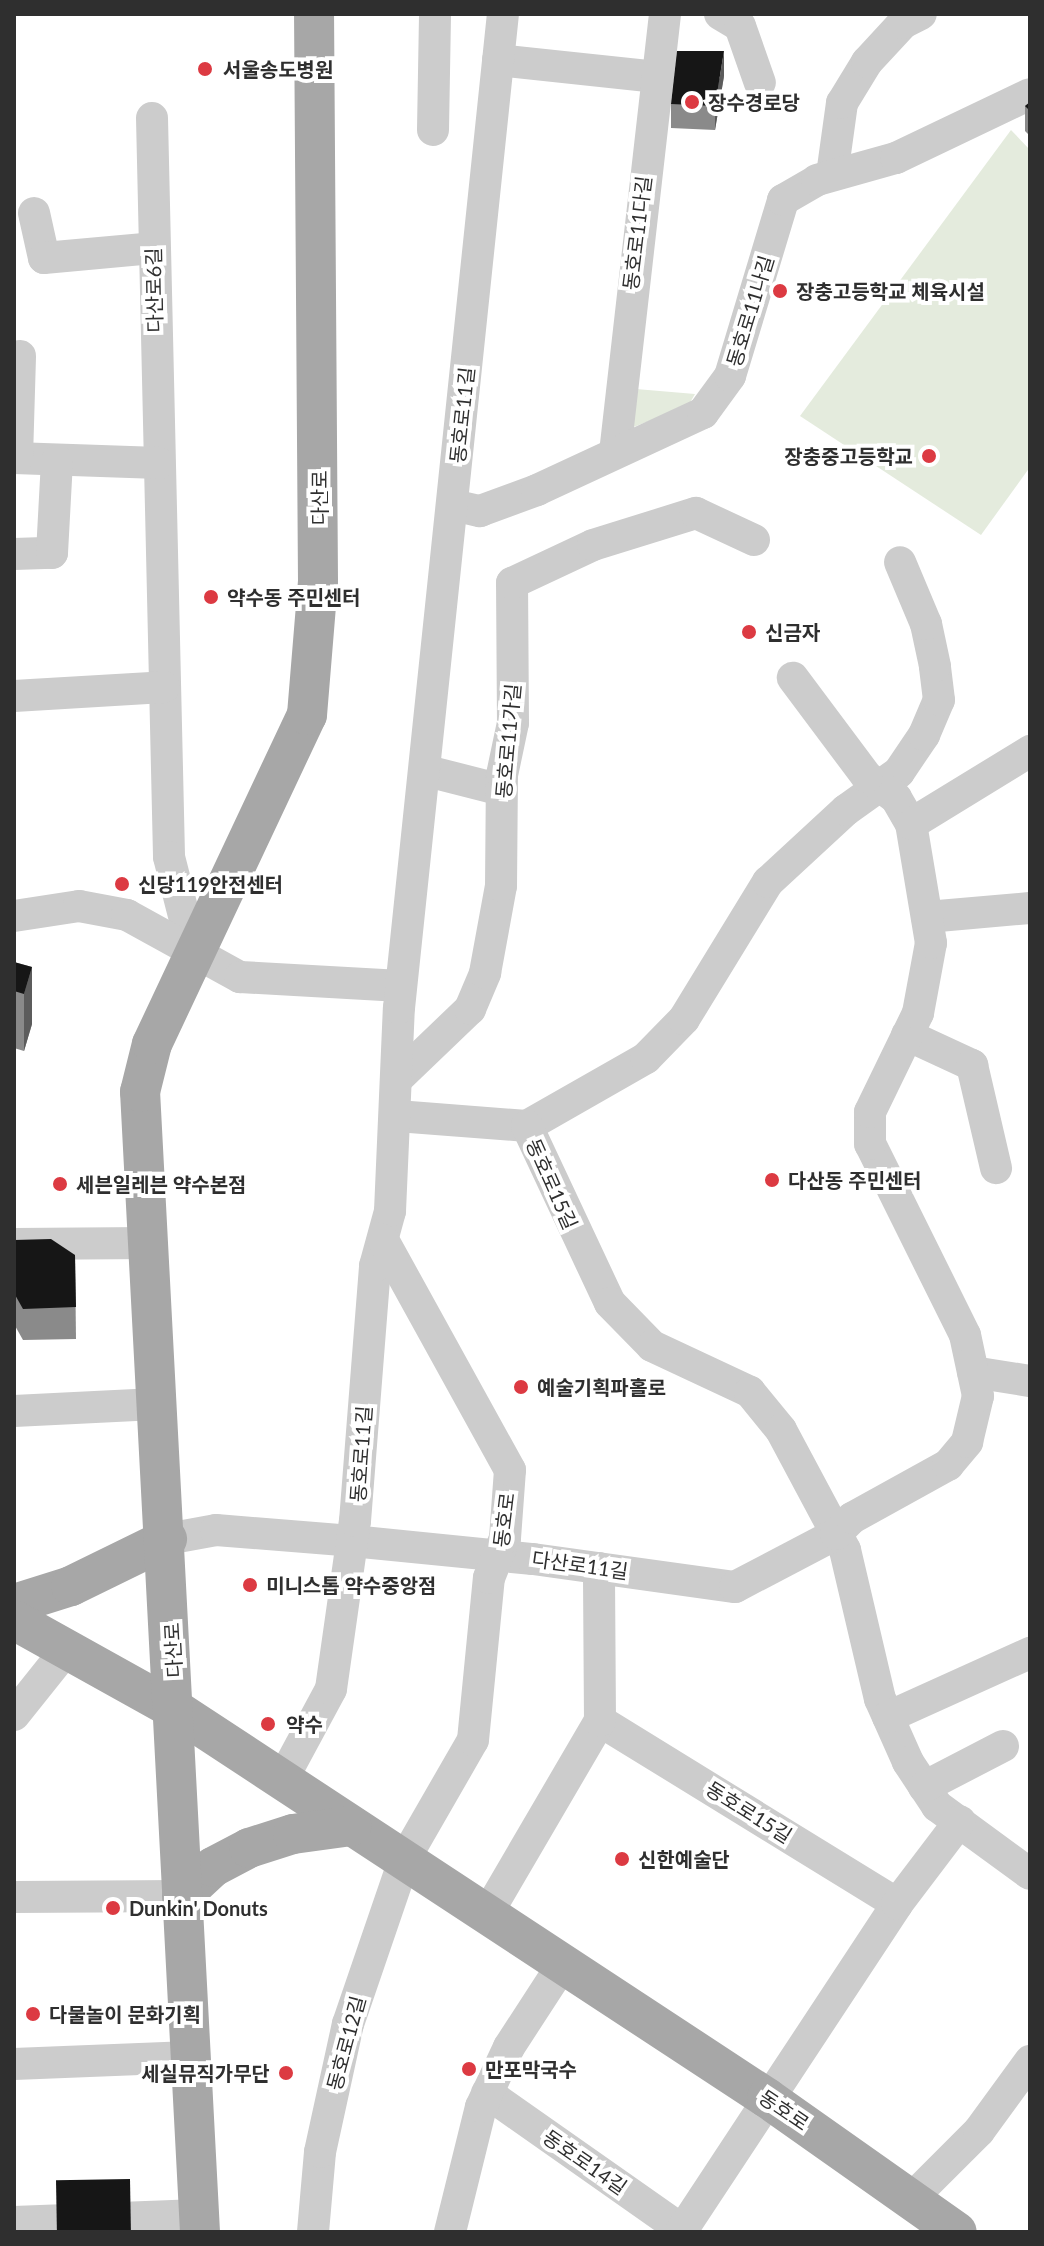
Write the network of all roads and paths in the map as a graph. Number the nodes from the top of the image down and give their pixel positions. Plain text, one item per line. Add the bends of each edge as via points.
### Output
1 (314, 14) edge
2 (435, 14) edge
3 (503, 14) edge
4 (665, 14) edge
5 (720, 14) edge
6 (921, 14) edge
7 (498, 60) junction
8 (657, 77) junction
9 (760, 83) dead end
10 (1030, 94) edge
11 (152, 118) dead end
12 (433, 130) dead end
13 (832, 175) junction
14 (34, 213) dead end
15 (153, 248) junction
16 (20, 356) dead end
17 (615, 453) junction
18 (16, 458) edge
19 (57, 461) junction
20 (159, 463) junction
21 (453, 505) junction
22 (754, 540) dead end
23 (14, 554) edge
24 (900, 562) dead end
25 (793, 678) dead end
26 (164, 687) junction
27 (14, 696) edge
28 (1030, 751) edge
29 (427, 771) junction
30 (881, 785) junction
31 (502, 790) junction
32 (911, 824) junction
33 (1030, 908) edge
34 (14, 916) edge
35 (927, 917) junction
36 (194, 955) junction
37 (401, 986) junction
38 (907, 1035) junction
39 (398, 1078) junction
40 (397, 1116) junction
41 (527, 1126) junction
42 (996, 1168) dead end
43 (383, 1240) junction
44 (148, 1243) junction
45 (14, 1244) edge
46 (973, 1372) junction
47 (1030, 1381) edge
48 (156, 1404) junction
49 (14, 1411) edge
50 (836, 1534) junction
51 (167, 1539) junction
52 (352, 1541) junction
53 (500, 1556) junction
54 (599, 1568) junction
55 (14, 1604) edge
56 (14, 1620) edge
57 (65, 1651) junction
58 (1030, 1653) edge
59 (176, 1710) junction
60 (14, 1715) edge
61 (888, 1717) junction
62 (600, 1721) junction
63 (1003, 1746) dead end
64 (282, 1780) junction
65 (924, 1787) junction
66 (960, 1821) junction
67 (351, 1826) junction
68 (404, 1860) junction
69 (1030, 1874) edge
70 (182, 1896) junction
71 (14, 1897) edge
72 (897, 1904) junction
73 (487, 1914) junction
74 (563, 1964) junction
75 (190, 2057) junction
76 (1030, 2061) edge
77 (14, 2064) edge
78 (487, 2093) junction
79 (767, 2098) junction
80 (912, 2198) junction
81 (14, 2222) edge
82 (200, 2224) edge
83 (683, 2231) edge
84 (313, 2232) edge
85 (450, 2232) edge
86 (957, 2232) edge

1 - 36 main road, 다산로 via 319,567 307,715
2 - 12 street
3 - 7 street, 동호로11길
4 - 8 street, 동호로11다길
5 - 9 street via 740,26
6 - 13 street via 903,23 867,62 842,103
7 - 8 street
7 - 21 street, 동호로11길
8 - 17 street, 동호로11다길
10 - 13 street, 동호로11나길 via 896,158
11 - 15 street, 다산로6길
13 - 17 street, 동호로11나길 via 783,200 730,376 703,413
14 - 15 street via 44,258
15 - 20 street, 다산로6길
16 - 18 street
17 - 21 street, 동호로11나길 via 480,511
18 - 19 street
19 - 20 street
19 - 23 street via 52,553
20 - 26 street, 다산로6길
21 - 29 street, 동호로11길
22 - 31 street, 동호로11가길 via 696,513 593,545 512,583 513,723
24 - 30 street, 동호로15길 via 926,624 939,700 899,772
25 - 30 street via 867,777
26 - 27 street
26 - 36 street, 다산로6길 via 170,877
28 - 32 street
29 - 31 street
29 - 37 street, 동호로11길
30 - 32 street
30 - 41 street, 동호로15길 via 768,882 684,1019 646,1058
31 - 39 street, 동호로11가길 via 501,886 485,973 470,1009
32 - 35 street
33 - 35 street
34 - 36 street via 79,906 127,915
35 - 38 street via 931,943 918,1013
36 - 37 street via 240,977
36 - 44 main road, 다산로 via 152,1044 140,1092
37 - 39 street, 동호로11길
38 - 42 street via 972,1065
38 - 46 street via 870,1112 870,1144 965,1335
39 - 40 street, 동호로11길
40 - 41 street
40 - 43 street, 동호로11길
41 - 50 street, 동호로15길 via 610,1303 652,1346 750,1392 781,1430
43 - 52 street, 동호로11길 via 375,1266
43 - 53 street, 동호로 via 510,1470
44 - 45 street
44 - 48 main road, 다산로
46 - 47 street
46 - 50 street via 978,1396 967,1442 948,1465 852,1518
48 - 49 street
48 - 51 main road, 다산로
50 - 54 street, 다산로11길 via 735,1587
50 - 61 street, 동호로15길
51 - 52 street, 다산로11길 via 216,1530
51 - 55 main road via 71,1586
51 - 59 main road, 다산로
52 - 53 street, 다산로11길
52 - 64 street, 동호로11길 via 331,1689
53 - 54 street, 다산로11길
53 - 68 street, 동호로 via 489,1578 473,1740
54 - 62 street
56 - 57 main road, 동호로
57 - 59 main road, 동호로
57 - 60 street
58 - 61 street
59 - 64 main road, 동호로
59 - 70 main road, 다산로
61 - 65 street, 동호로15길
62 - 72 street, 동호로15길
62 - 73 street
63 - 65 street
64 - 67 main road, 동호로
65 - 66 street, 동호로15길 via 937,1806
66 - 69 street, 동호로15길
66 - 72 street
67 - 68 main road, 동호로
67 - 70 main road via 293,1834 249,1848 213,1867
68 - 73 main road, 동호로
68 - 84 street, 동호로12길 via 348,2024 320,2152
70 - 71 street
70 - 75 main road, 다산로
72 - 79 street via 822,2025
73 - 74 main road, 동호로
74 - 78 street via 509,2047
74 - 79 main road, 동호로
75 - 77 street
75 - 82 main road, 다산로
76 - 80 street via 979,2131
78 - 83 street, 동호로14길
78 - 85 street via 461,2171
79 - 80 main road, 동호로
79 - 83 street, 동호로14길
80 - 86 main road, 동호로
81 - 82 street

